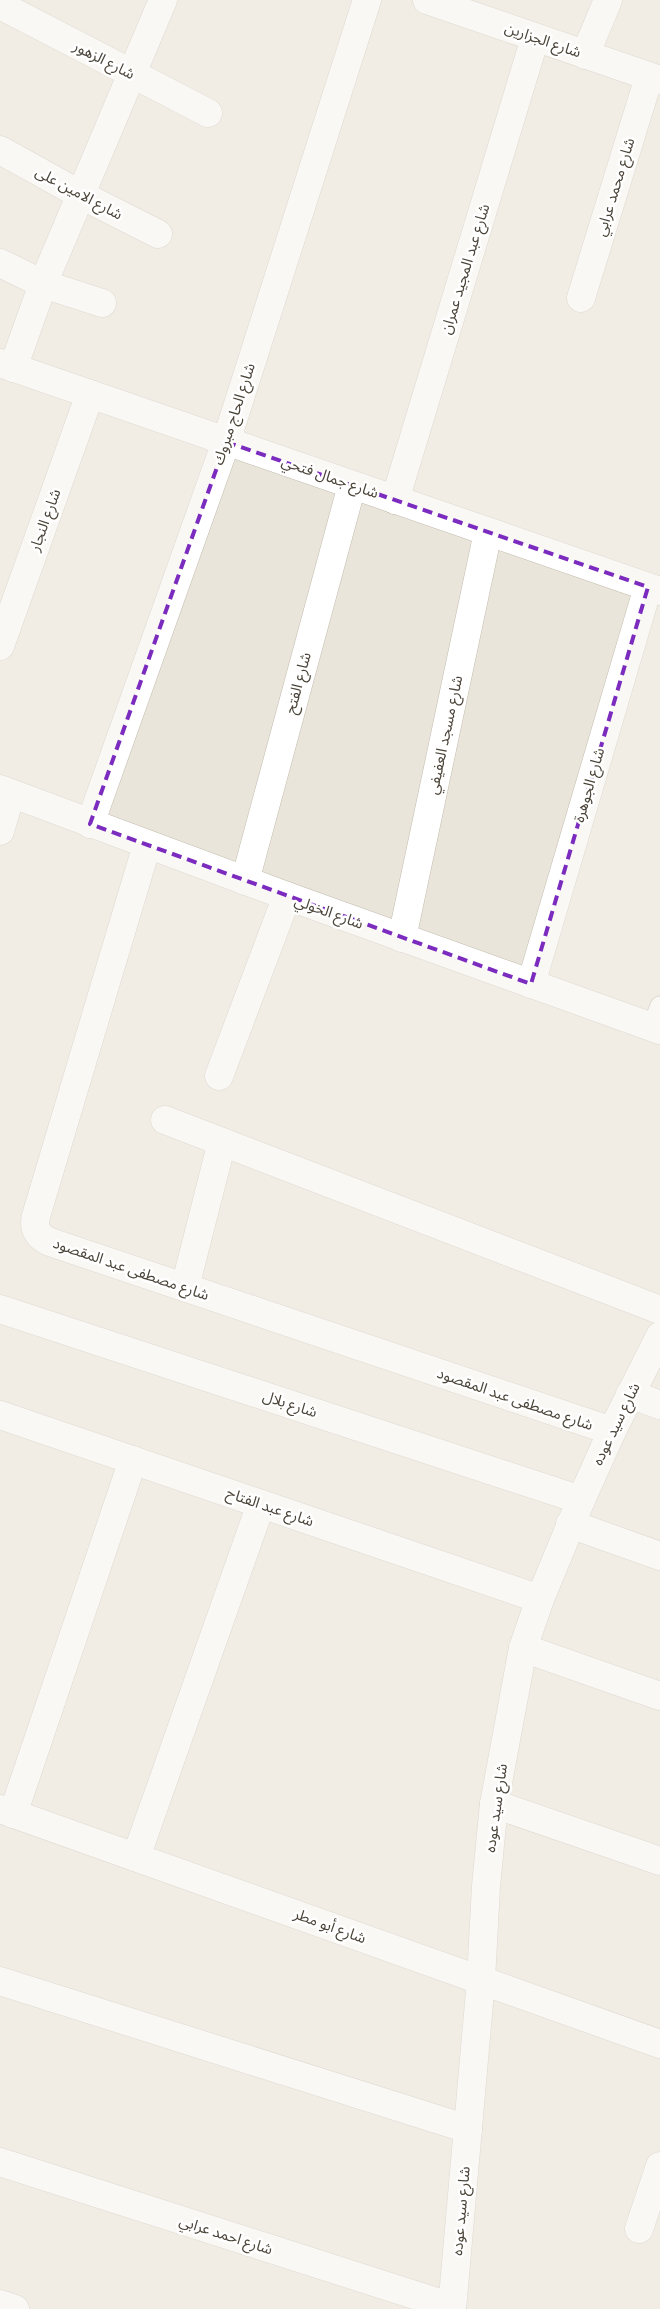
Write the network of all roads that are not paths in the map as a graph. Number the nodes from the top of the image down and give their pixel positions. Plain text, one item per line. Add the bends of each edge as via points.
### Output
1 (164, 0) edge
2 (368, 0) edge
3 (427, 0) edge
4 (608, 0) edge
5 (0, 5) edge
6 (474, 8) edge
7 (535, 38) junction
8 (584, 55) junction
9 (133, 75) junction
10 (655, 78) edge
11 (208, 113) dead end
12 (0, 150) edge
13 (81, 195) junction
14 (158, 234) dead end
15 (0, 262) edge
16 (43, 284) junction
17 (581, 298) dead end
18 (102, 303) dead end
19 (6, 366) edge
20 (90, 394) junction
21 (226, 442) junction
22 (352, 485) junction
23 (395, 500) junction
24 (488, 532) junction
25 (654, 589) edge
26 (0, 646) edge
27 (6, 792) edge
28 (90, 824) junction
29 (0, 831) edge
30 (147, 845) junction
31 (245, 881) junction
32 (287, 896) junction
33 (402, 938) junction
34 (531, 984) junction
35 (657, 1021) edge
36 (219, 1076) dead end
37 (165, 1120) dead end
38 (222, 1142) junction
39 (185, 1287) junction
40 (0, 1309) edge
41 (660, 1310) edge
42 (660, 1336) edge
43 (630, 1394) junction
44 (660, 1405) edge
45 (0, 1415) edge
46 (612, 1431) junction
47 (133, 1460) junction
48 (581, 1500) junction
49 (261, 1504) junction
50 (570, 1524) junction
51 (660, 1556) edge
52 (540, 1599) junction
53 (523, 1648) junction
54 (660, 1696) edge
55 (494, 1804) junction
56 (7, 1811) edge
57 (136, 1857) junction
58 (660, 1861) edge
59 (0, 1980) edge
60 (481, 1980) junction
61 (660, 2044) edge
62 (468, 2129) junction
63 (0, 2162) edge
64 (660, 2166) edge
65 (640, 2229) dead end
66 (0, 2304) edge
67 (452, 2308) edge
68 (15, 2309) edge

1 - 9 street
2 - 21 street, شارع الحاج مبروك
3 - 6 street, شارع الجزارين
4 - 8 street
5 - 9 street, شارع الزهور
6 - 7 street, شارع الجزارين
7 - 8 street, شارع الجزارين
7 - 23 street, شارع عبد المجيد عمران
8 - 10 street, شارع الجزارين
9 - 11 street, شارع الزهور
9 - 13 street
10 - 17 street, شارع محمد عرابي
12 - 13 street, شارع الامين على
13 - 14 street, شارع الامين على
13 - 16 street
15 - 16 street
16 - 18 street
16 - 19 street
19 - 20 street, شارع جمال فتحي
20 - 21 street, شارع جمال فتحي
20 - 26 street, شارع النجار
21 - 22 street, شارع جمال فتحي
21 - 28 street, شارع الحاج مبروك
22 - 23 street, شارع جمال فتحي
22 - 31 street, شارع الفتح
23 - 24 street, شارع جمال فتحي
24 - 25 street, شارع جمال فتحي
24 - 33 street, شارع مسجد العفيفي
25 - 34 street, شارع الجوهرة
27 - 28 street, شارع الخولي
27 - 29 street
28 - 30 street, شارع الخولي
30 - 31 street, شارع الخولي
30 - 39 street, شارع مصطفى عبد المقصود via 34,1222 39,1235 50,1242
31 - 32 street, شارع الخولي
32 - 33 street, شارع الخولي
32 - 36 street
33 - 34 street, شارع الخولي
34 - 35 street, شارع الخولي
37 - 38 street
38 - 39 street
38 - 41 street
39 - 46 street, شارع مصطفى عبد المقصود
40 - 48 street, شارع بلال
42 - 43 street, شارع سيد عوده
43 - 44 street
43 - 46 street, شارع سيد عوده
45 - 47 street, شارع عبد الفتاح
46 - 48 street, شارع سيد عوده
47 - 49 street, شارع عبد الفتاح
47 - 56 street
48 - 50 street, شارع سيد عوده
49 - 52 street, شارع عبد الفتاح
49 - 57 street
50 - 51 street
50 - 52 street, شارع سيد عوده
52 - 53 street, شارع سيد عوده
53 - 54 street
53 - 55 street, شارع سيد عوده
55 - 58 street
55 - 60 street, شارع سيد عوده
56 - 57 street, شارع أبو مطر
57 - 60 street, شارع أبو مطر
59 - 62 street
60 - 61 street, شارع أبو مطر
60 - 62 street, شارع سيد عوده
62 - 67 street, شارع سيد عوده
63 - 67 street, شارع احمد عرابي
64 - 65 street
66 - 68 street

